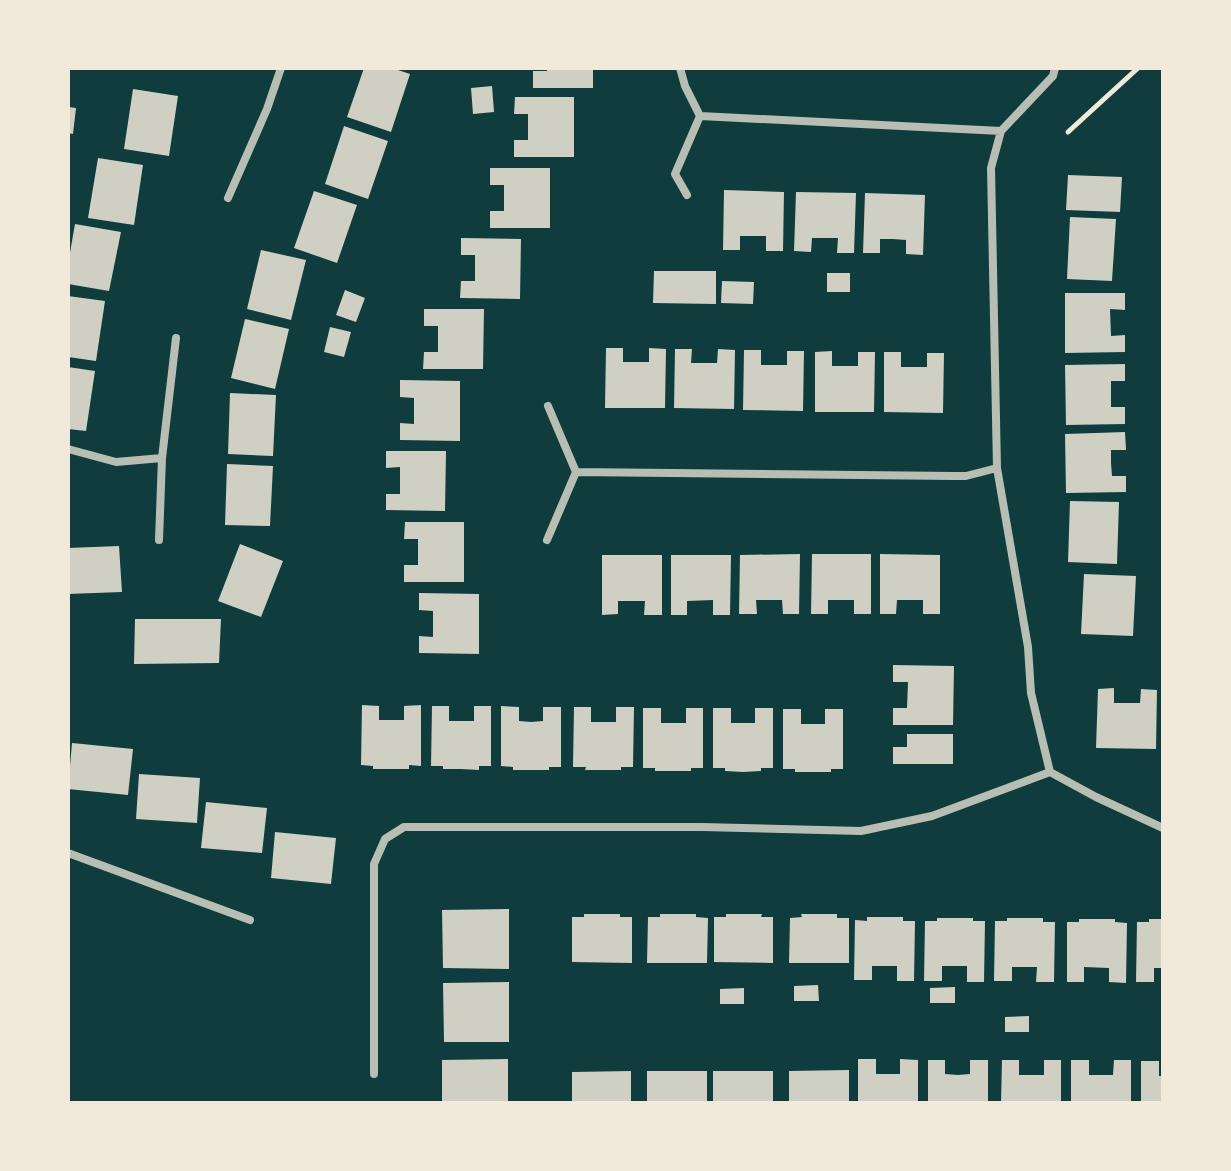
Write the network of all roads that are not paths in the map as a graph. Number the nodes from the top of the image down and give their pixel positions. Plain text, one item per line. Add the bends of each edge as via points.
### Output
1 (281, 68) edge
2 (680, 68) edge
3 (1055, 68) edge
4 (700, 116) junction
5 (1001, 131) junction
6 (687, 195) dead end
7 (228, 198) dead end
8 (176, 338) dead end
9 (548, 406) dead end
10 (68, 449) edge
11 (162, 458) junction
12 (997, 468) junction
13 (576, 472) junction
14 (159, 540) dead end
15 (547, 540) dead end
16 (1050, 772) junction
17 (1163, 828) edge
18 (68, 853) edge
19 (250, 920) dead end
20 (374, 1074) dead end

1 - 7 street
2 - 4 street
3 - 5 street
4 - 5 street
4 - 6 street via 675,174
5 - 12 street via 991,168
8 - 11 street
9 - 13 street
10 - 11 street via 116,462
11 - 14 street
12 - 13 street via 966,476
12 - 16 street via 1031,693
13 - 15 street
16 - 17 street
16 - 20 street via 932,816 861,831 404,827 385,839 374,864
18 - 19 street

